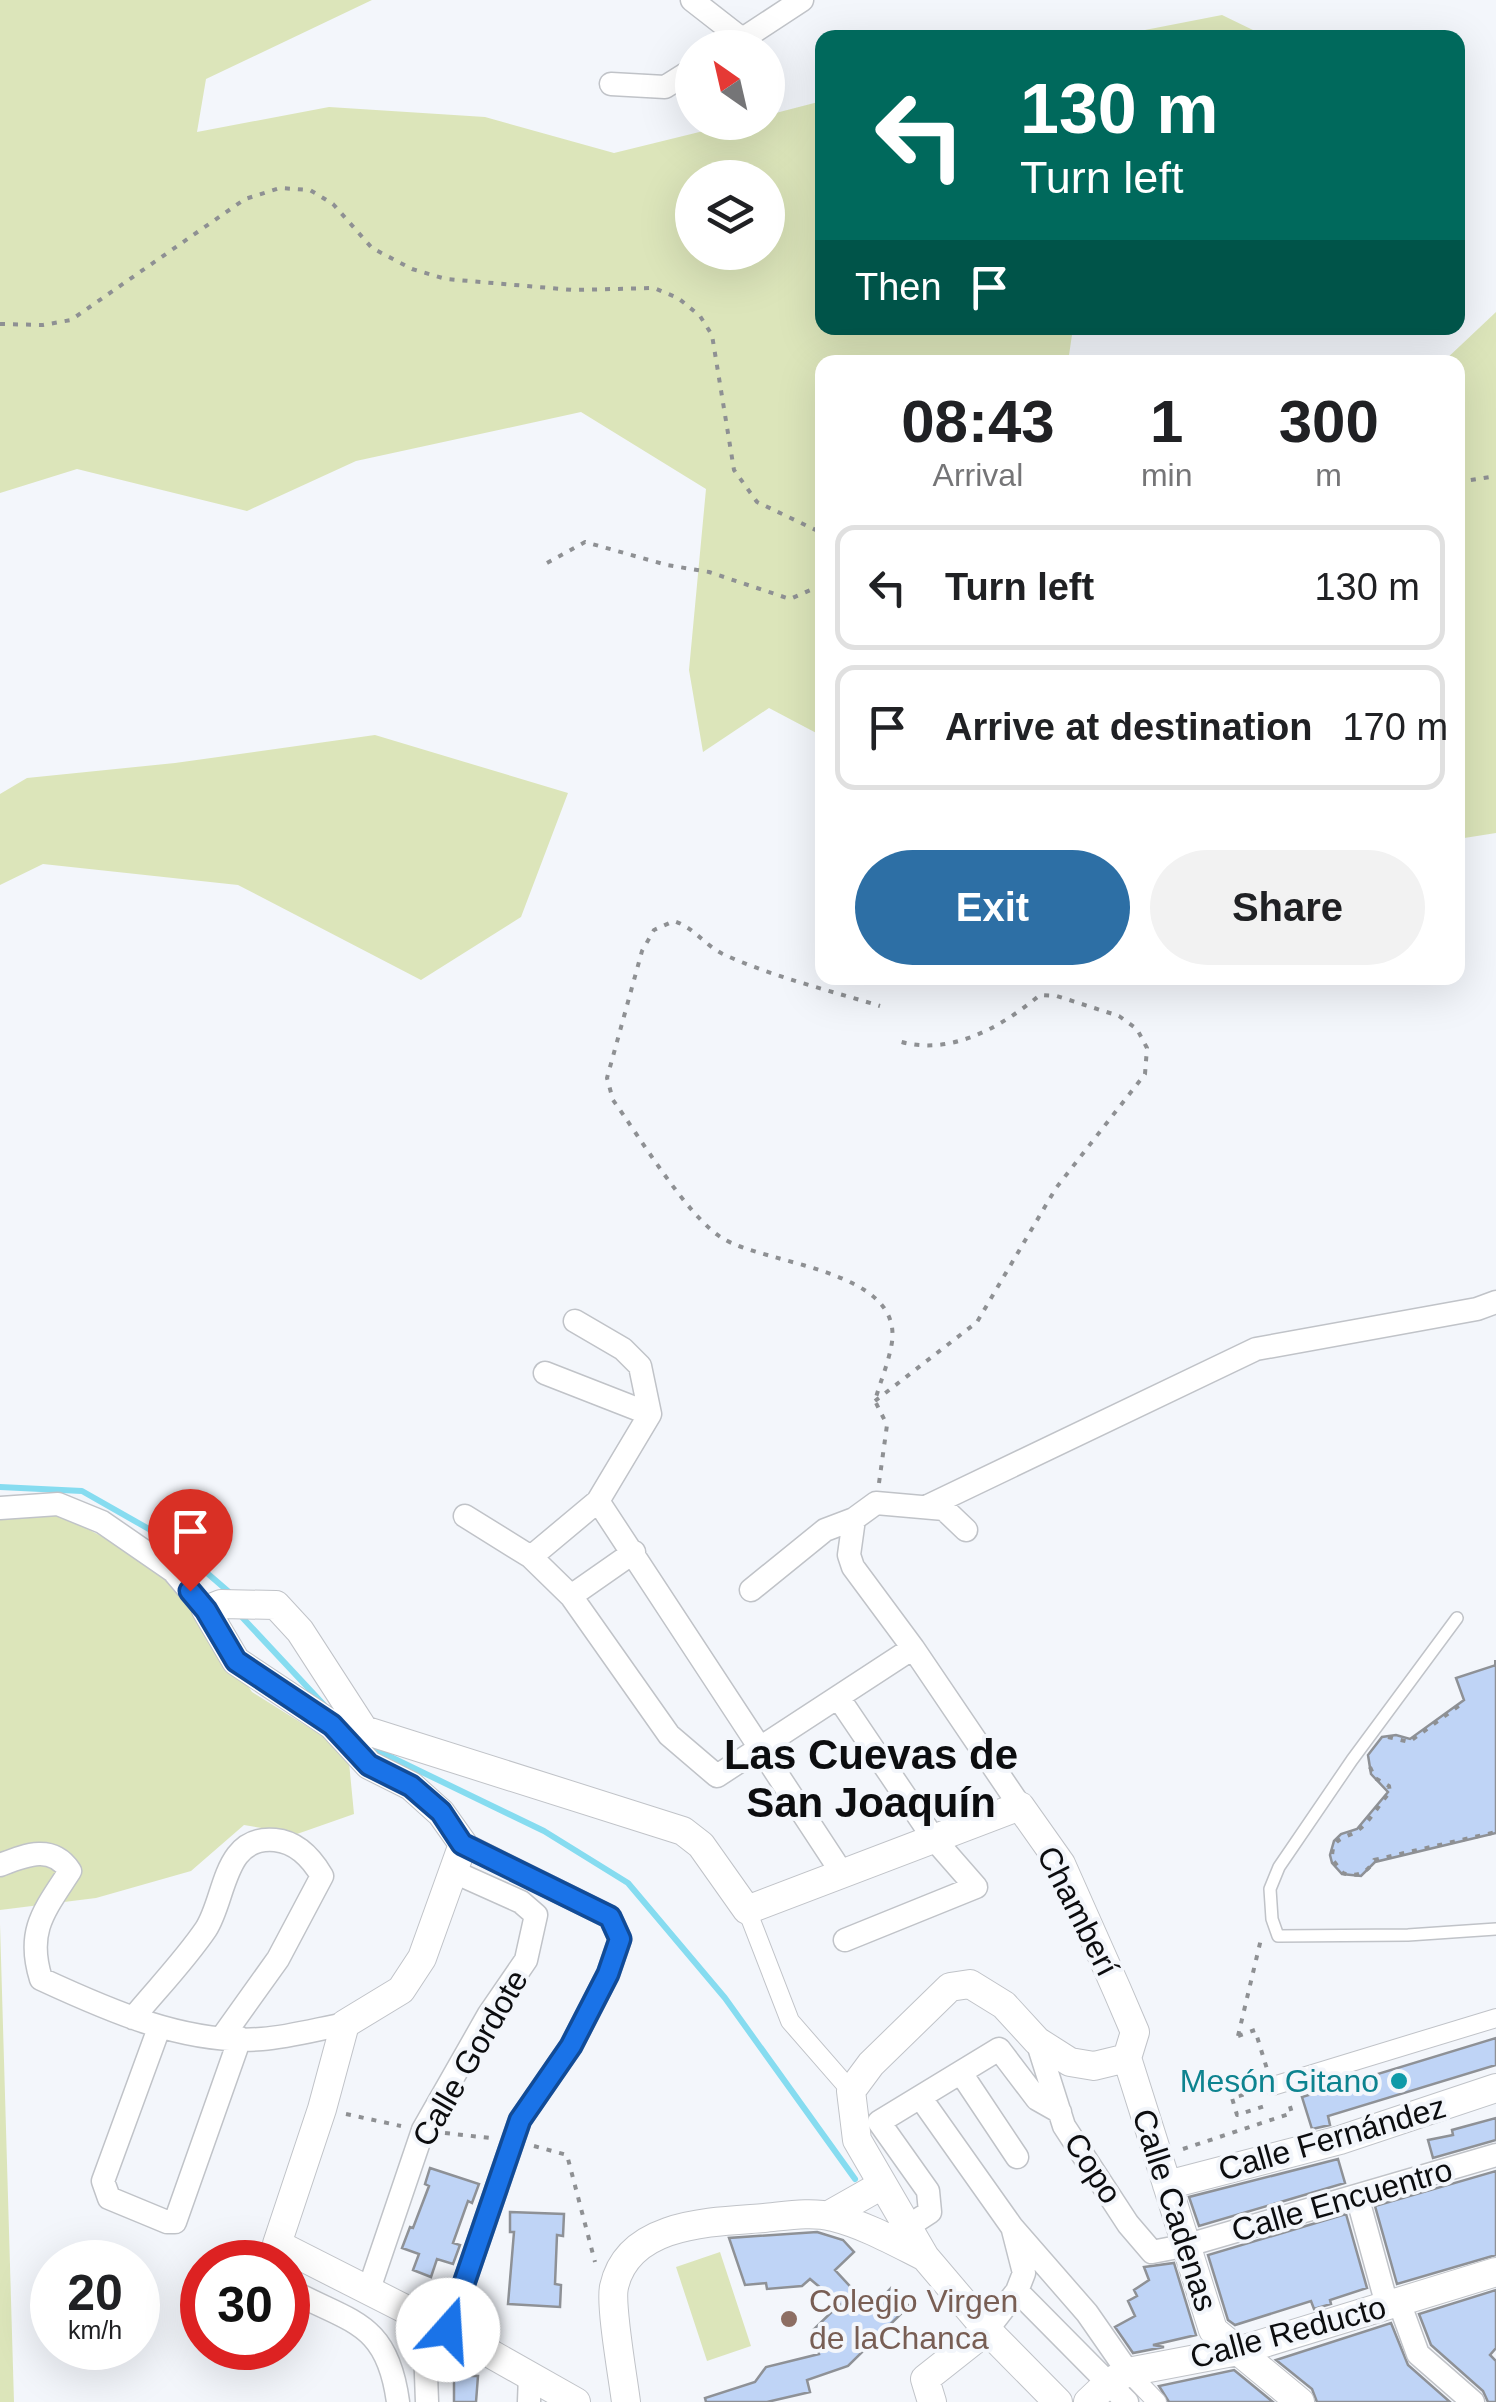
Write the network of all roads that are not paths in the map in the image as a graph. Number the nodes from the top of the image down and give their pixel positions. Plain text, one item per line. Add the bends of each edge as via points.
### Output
1 (692, 0) edge
2 (802, 0) edge
3 (722, 30) edge
4 (757, 30) edge
5 (675, 81) edge
6 (611, 84) dead end
7 (1496, 1302) edge
8 (575, 1321) dead end
9 (545, 1372) dead end
10 (650, 1414) junction
11 (598, 1502) junction
12 (926, 1507) junction
13 (0, 1508) edge
14 (465, 1516) dead end
15 (854, 1519) junction
16 (966, 1530) dead end
17 (634, 1552) junction
18 (531, 1557) junction
19 (751, 1590) dead end
20 (571, 1596) junction
21 (214, 1607) junction
22 (1457, 1618) dead end
23 (913, 1648) junction
24 (838, 1697) junction
25 (759, 1748) junction
26 (1020, 1806) junction
27 (934, 1840) junction
28 (462, 1844) junction
29 (0, 1865) edge
30 (452, 1871) junction
31 (842, 1873) junction
32 (747, 1910) junction
33 (1496, 1929) edge
34 (844, 1940) dead end
35 (133, 2018) junction
36 (1496, 2018) edge
37 (345, 2024) junction
38 (159, 2028) junction
39 (232, 2037) junction
40 (1036, 2042) junction
41 (1126, 2058) junction
42 (961, 2072) junction
43 (1496, 2088) edge
44 (851, 2091) junction
45 (1272, 2095) road end
46 (920, 2098) junction
47 (1060, 2112) junction
48 (1496, 2154) edge
49 (1017, 2157) dead end
50 (882, 2185) junction
51 (1168, 2185) junction
52 (1357, 2196) junction
53 (829, 2215) junction
54 (907, 2227) junction
55 (1012, 2227) junction
56 (279, 2240) edge
57 (1188, 2245) junction
58 (925, 2256) junction
59 (310, 2268) edge
60 (1496, 2272) edge
61 (368, 2290) junction
62 (1017, 2290) junction
63 (310, 2300) edge
64 (1393, 2303) junction
65 (436, 2324) junction
66 (988, 2330) junction
67 (1238, 2351) junction
68 (529, 2389) edge
69 (1113, 2390) edge
70 (398, 2402) edge
71 (427, 2402) edge
72 (576, 2402) edge
73 (626, 2402) edge
74 (932, 2402) edge
75 (1058, 2402) edge
76 (1157, 2402) edge
77 (1300, 2402) edge
78 (1474, 2402) edge

1 - 3 street
2 - 4 street
5 - 6 street via 665,87
7 - 12 street via 1256,1349
8 - 10 street via 640,1366
9 - 10 street
10 - 11 street
11 - 17 street
11 - 18 street
12 - 15 street via 876,1503
12 - 16 street via 944,1509
13 - 21 street via 58,1504 102,1522
14 - 18 street
15 - 19 street via 825,1530
15 - 23 street, Chamberí via 853,1567
17 - 20 street
17 - 25 street
18 - 20 street
20 - 25 street via 669,1736 716,1776
21 - 28 street via 236,1661 332,1725 369,1765 411,1786 441,1812
21 - 32 street via 276,1605 364,1730 683,1831 701,1844
22 - 33 lane via 1279,1866 1270,1889 1272,1919 1278,1936
23 - 24 street
23 - 26 street, Chamberí
24 - 25 street
24 - 27 street
25 - 31 street
26 - 27 street
26 - 41 street, Chamberí via 1061,1864 1118,1990 1135,2032
27 - 31 street
27 - 34 street via 976,1887
28 - 30 street
28 - 65 street via 610,1917 620,1939 571,2046 520,2120
29 - 35 street via 26,1855 62,1860 70,1871 38,1926 33,1953 41,1979
30 - 37 street via 422,1958 401,1990
30 - 61 street, Calle Gordote via 536,1915 526,1960 423,2130
31 - 32 street
32 - 44 street via 790,2021
35 - 38 street
35 - 39 street via 208,1926 236,1854 260,1840 279,1840 310,1856 322,1876
36 - 45 street
37 - 39 street via 261,2039
37 - 56 street
38 - 39 street
38 - 39 street via 103,2181 108,2198 167,2222 174,2222
40 - 41 street via 1070,2062 1094,2066
40 - 44 street via 1004,2005 970,1984 950,1987
40 - 47 street, Copo
41 - 51 street, Calle Cadenas
42 - 46 street
42 - 47 street via 999,2049 1037,2100
42 - 49 street
43 - 51 street, Calle Fernández via 1340,2140
44 - 50 street via 857,2140
46 - 54 street via 879,2122 928,2191 930,2212
46 - 55 street
47 - 57 street, Copo via 1152,2252
48 - 52 street, Calle Encuentro
50 - 53 street
50 - 54 street
51 - 57 street, Calle Cadenas
52 - 57 street, Calle Encuentro
52 - 64 street
53 - 58 street
53 - 73 street via 681,2226 630,2254 614,2288
54 - 58 street
55 - 62 street via 1024,2273
55 - 69 street via 1088,2312
57 - 67 street, Calle Cadenas via 1214,2330
58 - 66 street
59 - 61 street
60 - 64 street, Calle Reducto
61 - 65 street
62 - 66 street
62 - 69 street
63 - 70 street via 364,2327 382,2346
64 - 67 street, Calle Reducto
64 - 78 street via 1418,2354
65 - 68 street
65 - 71 street
66 - 74 street via 926,2379
66 - 75 street
67 - 69 street, Calle Reducto
67 - 77 street, Calle Cadenas
68 - 72 street
69 - 76 street

